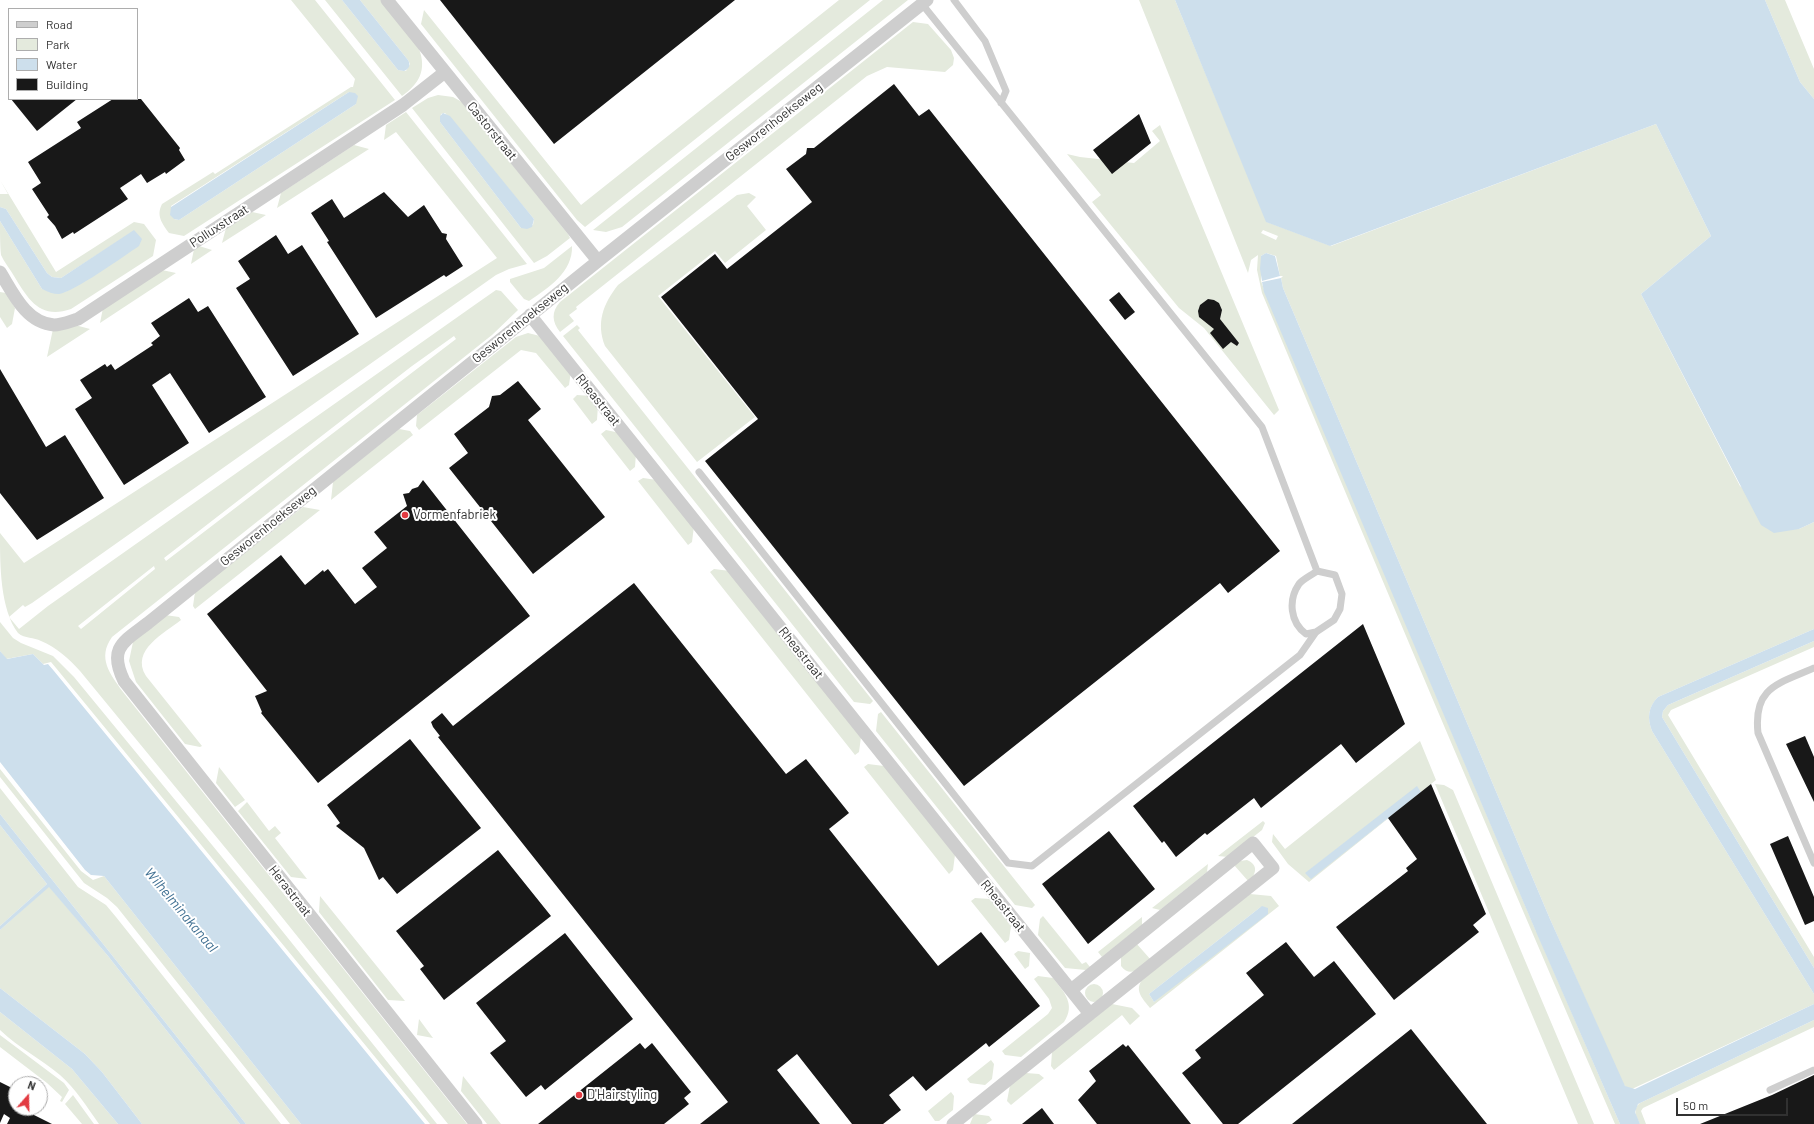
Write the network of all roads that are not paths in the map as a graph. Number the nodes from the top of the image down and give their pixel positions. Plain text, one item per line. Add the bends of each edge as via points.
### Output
1 (387, 0) edge
2 (954, 0) edge
3 (925, 2) edge
4 (445, 72) junction
5 (1002, 103) junction
6 (598, 261) junction
7 (0, 272) edge
8 (530, 315) junction
9 (699, 472) dead end
10 (1317, 571) junction
11 (1316, 632) junction
12 (118, 652) joint
13 (1814, 668) edge
14 (1814, 863) edge
15 (1071, 990) junction
16 (1090, 1014) junction
17 (1814, 1070) edge
18 (1770, 1090) dead end
19 (476, 1124) edge
20 (953, 1124) edge

1 - 4 street, Castorstraat
2 - 5 lane via 985,41 1006,91
3 - 5 lane
3 - 6 street, Gesworenhoekseweg
4 - 6 street, Castorstraat
4 - 7 street, Polluxstraat via 403,105 78,319 55,325 41,322 29,315
5 - 10 lane via 1262,427
6 - 8 street, Gesworenhoekseweg
8 - 12 street, Gesworenhoekseweg via 125,641
8 - 15 street, Rheastraat
9 - 11 lane via 1008,863 1032,866 1300,655
10 - 11 lane via 1335,575 1342,594 1340,609 1334,620
10 - 11 lane via 1299,583 1291,607 1298,628 1306,634
12 - 19 street, Herastraat via 116,666 124,681
13 - 14 lane via 1774,686 1760,701 1756,716 1758,733
15 - 16 street, Rheastraat
15 - 16 street via 1253,843 1273,868
16 - 20 street
17 - 18 lane

